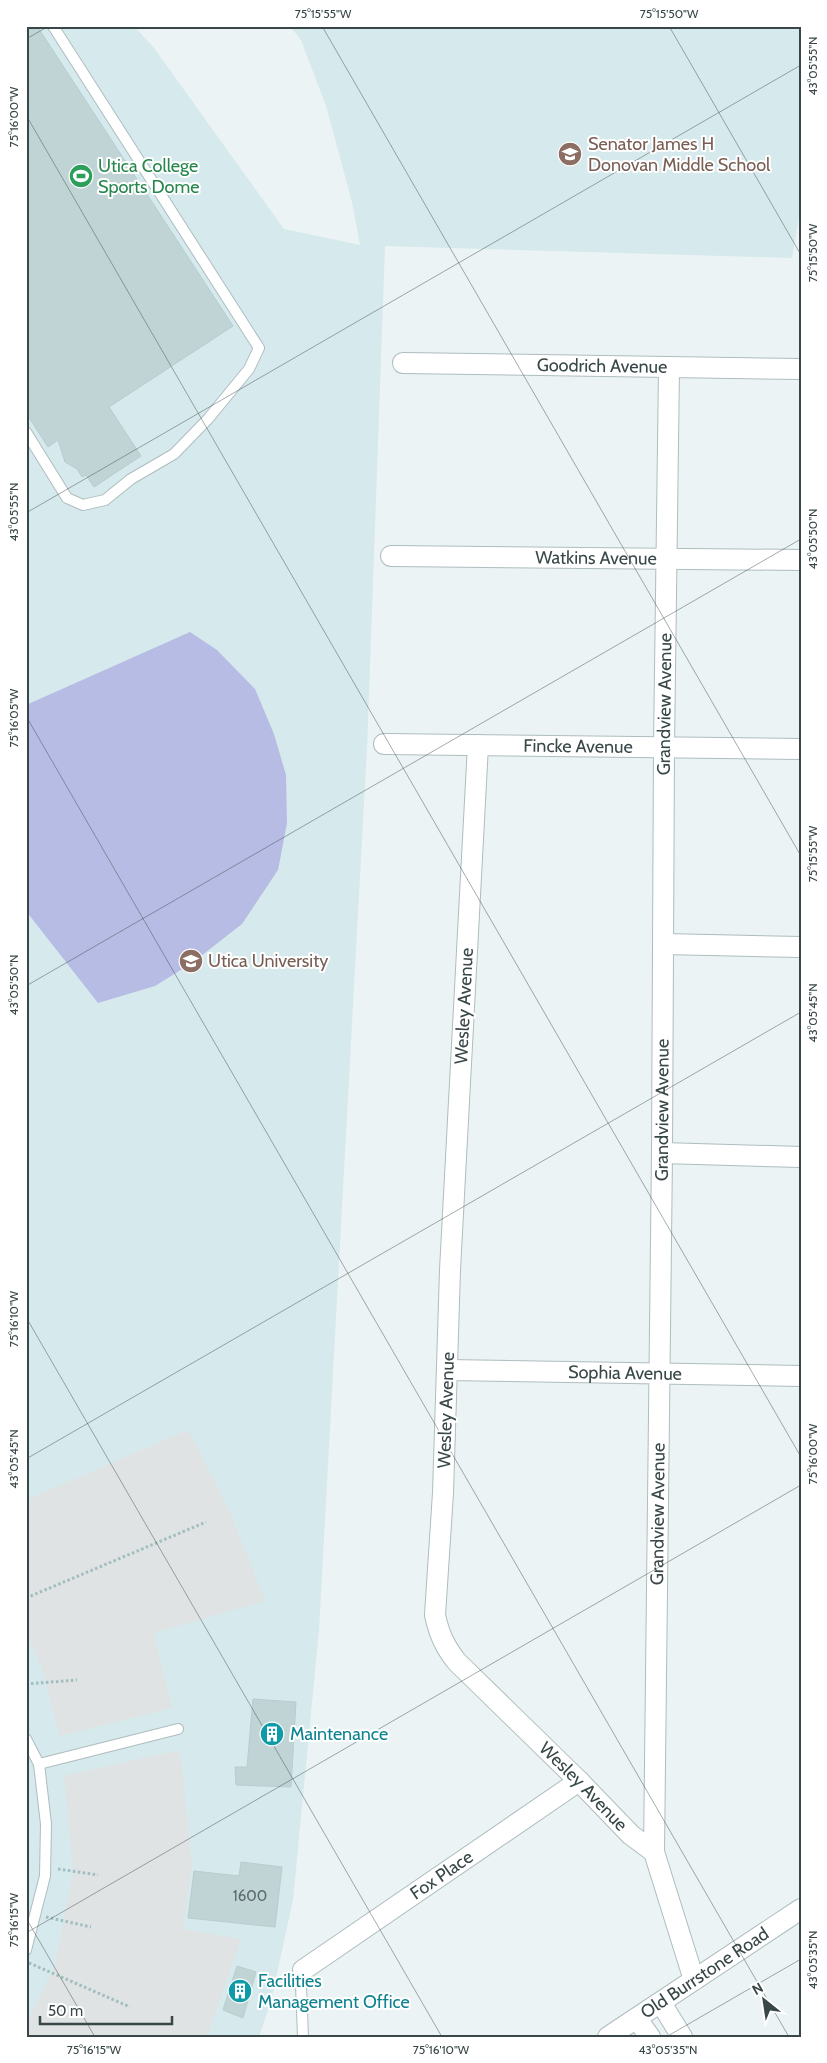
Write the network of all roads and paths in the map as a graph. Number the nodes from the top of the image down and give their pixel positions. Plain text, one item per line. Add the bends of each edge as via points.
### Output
1 (53, 26) edge
2 (403, 364) dead end
3 (669, 368) junction
4 (801, 370) edge
5 (26, 432) edge
6 (391, 556) dead end
7 (666, 559) junction
8 (801, 560) edge
9 (384, 744) dead end
10 (478, 745) junction
11 (664, 747) junction
12 (801, 749) edge
13 (664, 944) junction
14 (801, 947) edge
15 (662, 1153) junction
16 (801, 1157) edge
17 (447, 1370) junction
18 (659, 1374) junction
19 (801, 1376) edge
20 (206, 1522) dead end
21 (26, 1598) edge
22 (77, 1680) dead end
23 (26, 1684) edge
24 (178, 1730) dead end
25 (26, 1739) edge
26 (39, 1764) junction
27 (579, 1782) junction
28 (654, 1852) junction
29 (45, 1865) junction
30 (98, 1876) dead end
31 (801, 1908) edge
32 (36, 1914) junction
33 (91, 1926) dead end
34 (26, 1950) edge
35 (26, 1962) edge
36 (303, 1970) joint
37 (694, 1980) junction
38 (661, 2003) junction
39 (130, 2007) dead end
40 (637, 2019) junction
41 (303, 2037) edge
42 (608, 2037) edge
43 (650, 2037) edge
44 (682, 2037) edge

1 - 5 lane via 259,348 250,369 174,454 104,500 83,505 67,498
2 - 3 street, Goodrich Avenue
3 - 4 street, Goodrich Avenue
3 - 7 street, Grandview Avenue
6 - 7 street, Watkins Avenue
7 - 8 street, Watkins Avenue
7 - 11 street, Grandview Avenue
9 - 10 street, Fincke Avenue
10 - 11 street, Fincke Avenue
10 - 17 street, Wesley Avenue
11 - 12 street, Fincke Avenue
11 - 13 street, Grandview Avenue
13 - 14 street
13 - 15 street, Grandview Avenue
15 - 16 street
15 - 18 street, Grandview Avenue
17 - 18 street, Sophia Avenue
17 - 27 street, Wesley Avenue via 444,1493 435,1615 438,1631 457,1662
18 - 19 street, Sophia Avenue
18 - 28 street, Grandview Avenue
20 - 21 path
22 - 23 path
24 - 26 lane
25 - 26 lane
26 - 29 lane via 46,1824
27 - 28 street, Wesley Avenue via 631,1835
27 - 36 street, Fox Place
28 - 37 street
29 - 30 path
29 - 32 lane
31 - 37 street, Old Burrstone Road
32 - 33 path
32 - 34 lane
35 - 39 path
36 - 41 lane via 300,1985
37 - 38 street, Old Burrstone Road
38 - 40 street, Old Burrstone Road
38 - 44 street
40 - 42 street, Old Burrstone Road
40 - 43 street

